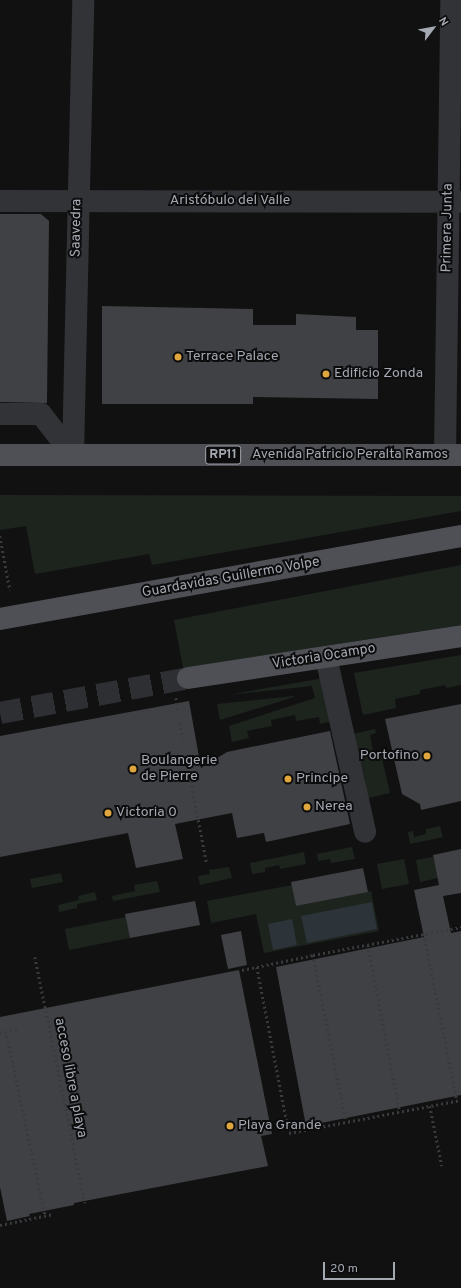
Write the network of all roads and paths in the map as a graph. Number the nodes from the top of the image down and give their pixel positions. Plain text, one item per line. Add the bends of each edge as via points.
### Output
1 (83, 0) edge
2 (451, 0) edge
3 (0, 201) edge
4 (78, 201) junction
5 (455, 202) edge
6 (0, 414) edge
7 (0, 455) edge
8 (73, 455) junction
9 (453, 455) edge
10 (0, 536) edge
11 (461, 536) edge
12 (10, 590) dead end
13 (0, 619) edge
14 (461, 636) edge
15 (326, 657) junction
16 (188, 678) tunnel mouth
17 (180, 722) dead end
18 (183, 739) dead end
19 (190, 776) dead end
20 (364, 832) dead end
21 (207, 864) dead end
22 (461, 927) edge
23 (424, 934) junction
24 (368, 945) junction
25 (313, 955) junction
26 (35, 957) dead end
27 (257, 967) junction
28 (242, 970) dead end
29 (19, 1029) dead end
30 (6, 1032) junction
31 (0, 1033) edge
32 (461, 1100) edge
33 (457, 1101) junction
34 (430, 1106) junction
35 (400, 1112) junction
36 (346, 1122) junction
37 (442, 1166) dead end
38 (85, 1203) dead end
39 (53, 1214) dead end
40 (45, 1216) junction
41 (0, 1225) edge

1 - 4 street, Saavedra
2 - 5 street, Primera Junta
3 - 4 street, Aristóbulo del Valle
4 - 5 street, Aristóbulo del Valle
4 - 8 street, Saavedra
5 - 9 street, Primera Junta
6 - 8 street via 41,414
7 - 8 main road, Avenida Patricio Peralta Ramos / RP11
8 - 9 main road, Avenida Patricio Peralta Ramos / RP11
10 - 12 path
11 - 13 main road, Guardavidas Guillermo Volpe
14 - 15 main road, Victoria Ocampo
15 - 16 main road, Victoria Ocampo
15 - 20 street
17 - 18 path
19 - 21 path
22 - 23 path
23 - 24 path
23 - 33 path
24 - 25 path
24 - 35 path
25 - 27 path
25 - 36 path
26 - 38 path, acceso libre a playa
27 - 28 path
27 - 36 path via 289,1133
29 - 30 path
30 - 31 path
30 - 40 path
32 - 33 path
33 - 34 path
34 - 35 path
34 - 37 path
35 - 36 path
39 - 40 path
40 - 41 path

